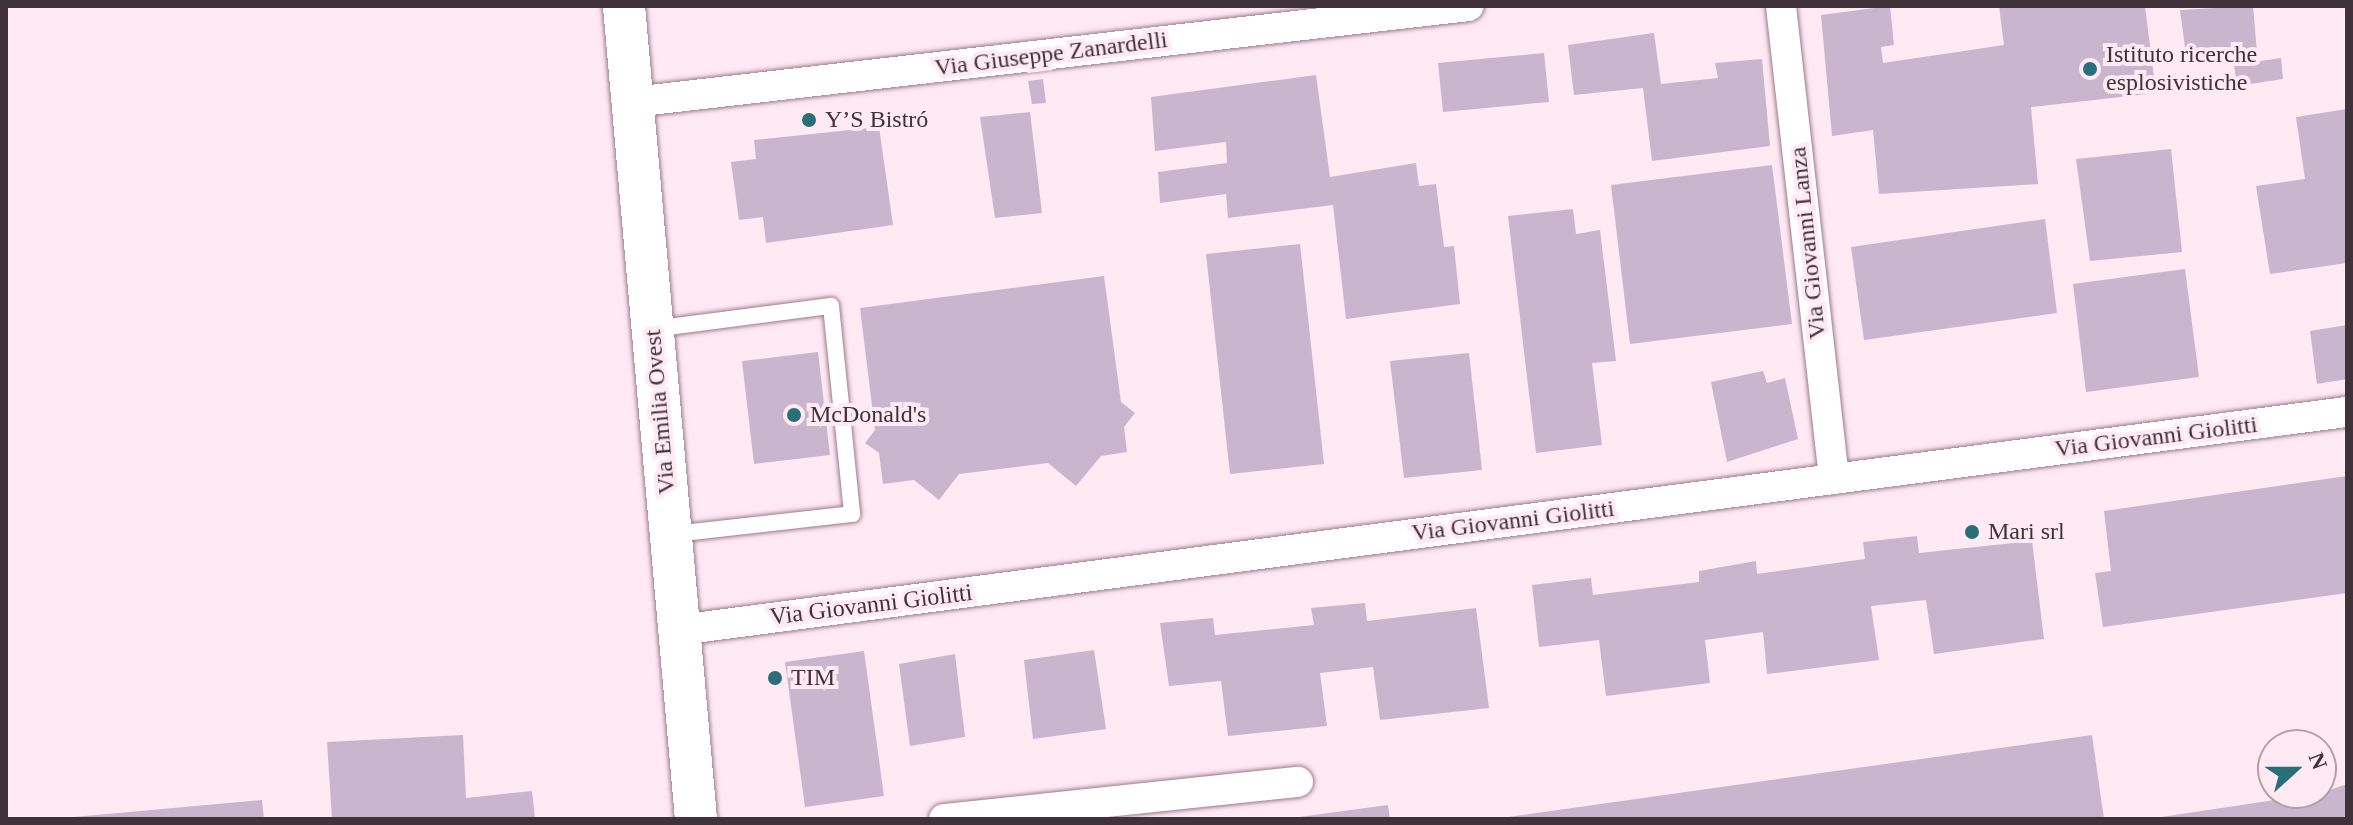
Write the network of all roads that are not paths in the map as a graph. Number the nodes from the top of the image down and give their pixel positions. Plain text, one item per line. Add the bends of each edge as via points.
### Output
1 (624, 6) edge
2 (1469, 6) edge
3 (1781, 6) edge
4 (633, 102) junction
5 (653, 329) junction
6 (2347, 412) edge
7 (1834, 479) junction
8 (671, 534) junction
9 (679, 630) junction
10 (1298, 782) dead end
11 (696, 819) edge
12 (944, 819) edge

1 - 4 main road, Via Emilia Ovest
2 - 4 street, Via Giuseppe Zanardelli
3 - 7 street, Via Giovanni Lanza
4 - 5 main road, Via Emilia Ovest
5 - 8 main road, Via Emilia Ovest
5 - 8 lane via 831,306 852,514
6 - 7 street, Via Giovanni Giolitti
7 - 9 street, Via Giovanni Giolitti
8 - 9 main road, Via Emilia Ovest
9 - 11 main road, Via Emilia Ovest
10 - 12 street

